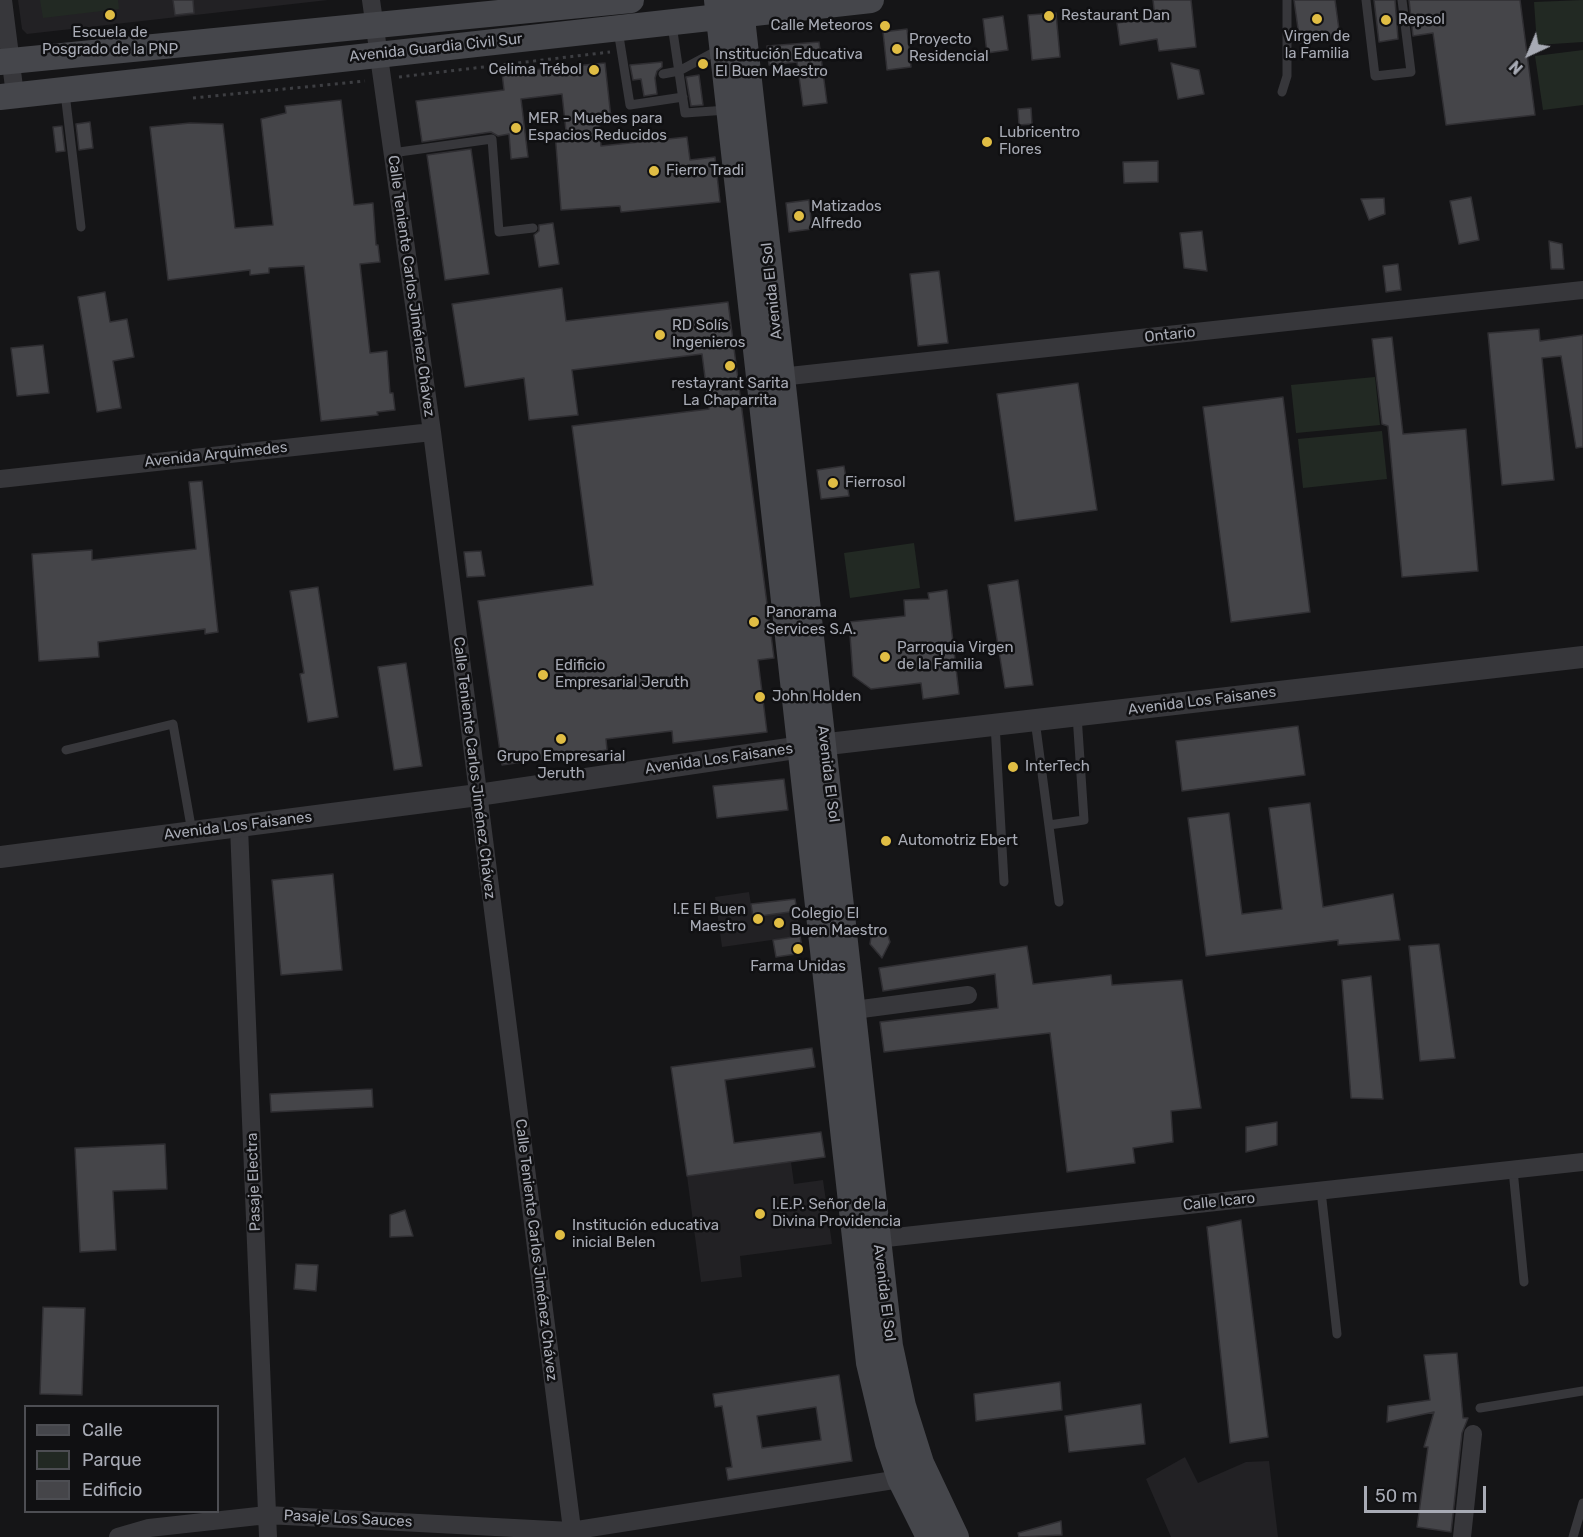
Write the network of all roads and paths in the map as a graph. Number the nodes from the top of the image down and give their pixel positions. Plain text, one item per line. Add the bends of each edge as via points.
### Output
1 (3, 0) edge
2 (631, 0) edge
3 (872, 0) edge
4 (1287, 0) edge
5 (1366, 0) edge
6 (1402, 0) edge
7 (597, 2) edge
8 (729, 8) edge
9 (372, 12) edge
10 (671, 23) junction
11 (618, 28) junction
12 (722, 48) junction
13 (378, 54) junction
14 (5, 62) edge
15 (679, 71) junction
16 (663, 74) dead end
17 (65, 90) junction
18 (1282, 92) dead end
19 (7, 96) edge
20 (682, 97) junction
21 (738, 121) junction
22 (392, 153) junction
23 (81, 227) dead end
24 (533, 228) dead end
25 (1583, 290) edge
26 (769, 378) junction
27 (432, 432) junction
28 (0, 478) edge
29 (1583, 657) edge
30 (1077, 715) junction
31 (1035, 720) junction
32 (995, 724) junction
33 (813, 745) junction
34 (66, 750) dead end
35 (478, 795) junction
36 (1049, 825) junction
37 (239, 827) junction
38 (192, 832) junction
39 (0, 857) edge
40 (1004, 882) dead end
41 (1059, 902) dead end
42 (968, 995) dead end
43 (854, 1010) junction
44 (1583, 1162) edge
45 (1513, 1170) junction
46 (1321, 1191) junction
47 (866, 1241) junction
48 (1524, 1282) dead end
49 (1337, 1334) dead end
50 (1583, 1391) edge
51 (1480, 1408) dead end
52 (1473, 1434) dead end
53 (900, 1479) junction
54 (1583, 1503) edge
55 (267, 1515) junction
56 (572, 1534) edge
57 (118, 1537) edge
58 (268, 1537) edge
59 (928, 1537) edge
60 (956, 1537) edge
61 (1462, 1537) edge
62 (1573, 1537) edge

1 - 14 street
2 - 7 main road, Avenida Guardia Civil Sur
3 - 8 main road, Avenida Guardia Civil Sur
4 - 18 lane via 1287,76
5 - 6 lane via 1375,76 1410,72
7 - 9 main road, Avenida Guardia Civil Sur
8 - 10 main road, Avenida Guardia Civil Sur
8 - 12 main road, Avenida El Sol
8 - 21 main road, Avenida El Sol
9 - 13 street, Calle Teniente Carlos Jiménez Chávez
9 - 14 main road, Avenida Guardia Civil Sur
10 - 11 main road, Avenida Guardia Civil Sur
10 - 15 lane
11 - 13 main road, Avenida Guardia Civil Sur
11 - 20 lane via 629,78 630,105
12 - 15 lane
12 - 21 main road, Avenida El Sol
13 - 17 main road, Avenida Guardia Civil Sur
13 - 22 street, Calle Teniente Carlos Jiménez Chávez
14 - 19 street
15 - 16 lane
15 - 20 lane
17 - 19 main road, Avenida Guardia Civil Sur
17 - 23 lane
20 - 21 lane via 685,113
21 - 26 main road, Avenida El Sol
22 - 24 lane via 492,139 500,232
22 - 27 street, Calle Teniente Carlos Jiménez Chávez
25 - 26 street, Ontario
26 - 33 main road, Avenida El Sol
27 - 28 street, Avenida Arquimedes
27 - 35 street, Calle Teniente Carlos Jiménez Chávez
29 - 30 street, Avenida Los Faisanes
30 - 31 street, Avenida Los Faisanes
30 - 36 lane via 1084,820
31 - 32 street, Avenida Los Faisanes
31 - 36 lane
32 - 33 street, Avenida Los Faisanes
32 - 40 lane
33 - 35 street, Avenida Los Faisanes
33 - 43 main road, Avenida El Sol
33 - 47 main road, Avenida El Sol
34 - 38 lane via 173,724
35 - 37 street, Avenida Los Faisanes
35 - 56 street, Calle Teniente Carlos Jiménez Chávez
36 - 41 lane
37 - 38 street, Avenida Los Faisanes
37 - 55 street, Pasaje Electra
38 - 39 street, Avenida Los Faisanes
42 - 43 street
43 - 47 main road, Avenida El Sol
44 - 45 street, Calle Icaro
45 - 46 street, Calle Icaro
45 - 48 lane
46 - 47 street, Calle Icaro
46 - 49 lane
47 - 53 main road, Avenida El Sol via 870,1371
47 - 60 main road, Avenida El Sol via 903,1406 921,1463
50 - 51 lane
52 - 61 street
53 - 56 street, Pasaje Los Sauces
53 - 59 main road, Avenida El Sol
54 - 62 lane
55 - 56 street, Pasaje Los Sauces
55 - 57 street, Pasaje Los Sauces via 149,1528
55 - 58 street, Pasaje Electra

